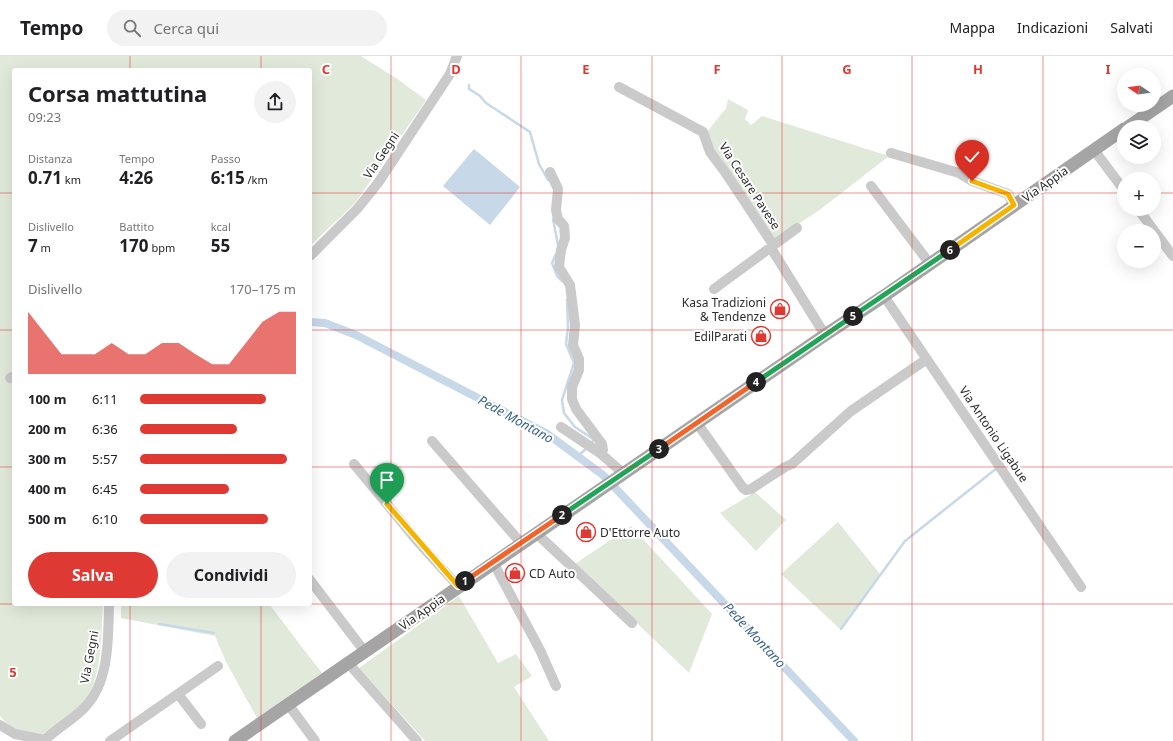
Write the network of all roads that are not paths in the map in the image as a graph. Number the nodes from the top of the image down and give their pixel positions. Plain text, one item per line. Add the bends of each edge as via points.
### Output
1 (457, 56) edge
2 (619, 87) dead end
3 (1173, 96) edge
4 (1138, 120) edge
5 (1117, 134) edge
6 (1094, 150) junction
7 (891, 153) dead end
8 (550, 172) dead end
9 (1117, 181) edge
10 (871, 186) dead end
11 (1014, 205) junction
12 (1143, 216) edge
13 (797, 228) dead end
14 (771, 248) junction
15 (312, 254) edge
16 (1173, 256) edge
17 (930, 264) junction
18 (714, 289) dead end
19 (884, 296) junction
20 (825, 335) junction
21 (927, 359) junction
22 (697, 423) junction
23 (561, 427) dead end
24 (432, 441) dead end
25 (600, 453) junction
26 (354, 464) dead end
27 (622, 474) junction
28 (536, 533) junction
29 (521, 544) junction
30 (493, 562) junction
31 (312, 583) edge
32 (458, 586) junction
33 (1081, 587) dead end
34 (110, 606) edge
35 (632, 623) dead end
36 (365, 652) junction
37 (349, 664) junction
38 (218, 666) dead end
39 (556, 686) dead end
40 (178, 694) junction
41 (288, 704) junction
42 (0, 724) edge
43 (201, 724) dead end
44 (45, 741) edge
45 (110, 741) edge
46 (234, 741) edge
47 (315, 741) edge
48 (417, 741) edge

1 - 15 street, Via Gegni via 450,74 378,182 358,208
2 - 14 street, Via Cesare Pavese via 703,132 710,152 772,243
3 - 4 main road
5 - 6 main road, Via Appia
6 - 9 street
6 - 11 main road, Via Appia
7 - 11 street via 959,173 972,181 1008,194
8 - 25 street via 558,189 556,210 558,219 564,226 566,238 561,250 559,267 570,285 575,325 573,345 579,359 572,399 576,409 602,444 603,450
10 - 17 street
11 - 17 main road, Via Appia
12 - 16 street
13 - 14 street
14 - 18 street
14 - 20 street, Via Cesare Pavese
17 - 19 main road, Via Appia
19 - 20 main road, Via Appia
19 - 21 street, Via Antonio Ligabue
20 - 22 main road, Via Appia
21 - 22 street via 851,410 792,464 751,489 743,488
21 - 33 street, Via Antonio Ligabue
22 - 27 main road, Via Appia
23 - 25 street
24 - 29 street
25 - 27 street
26 - 32 street
27 - 28 main road, Via Appia
28 - 29 main road, Via Appia
28 - 35 street
29 - 30 main road, Via Appia
30 - 32 main road, Via Appia
30 - 39 street via 540,650
31 - 36 street
32 - 36 main road, Via Appia
34 - 44 street, Via Gegni via 107,647 96,692 86,706
36 - 37 main road, Via Appia
37 - 41 main road, Via Appia
37 - 48 street
38 - 40 street
40 - 43 street
40 - 45 street
41 - 46 main road, Via Appia
41 - 47 street
42 - 44 street via 15,734

